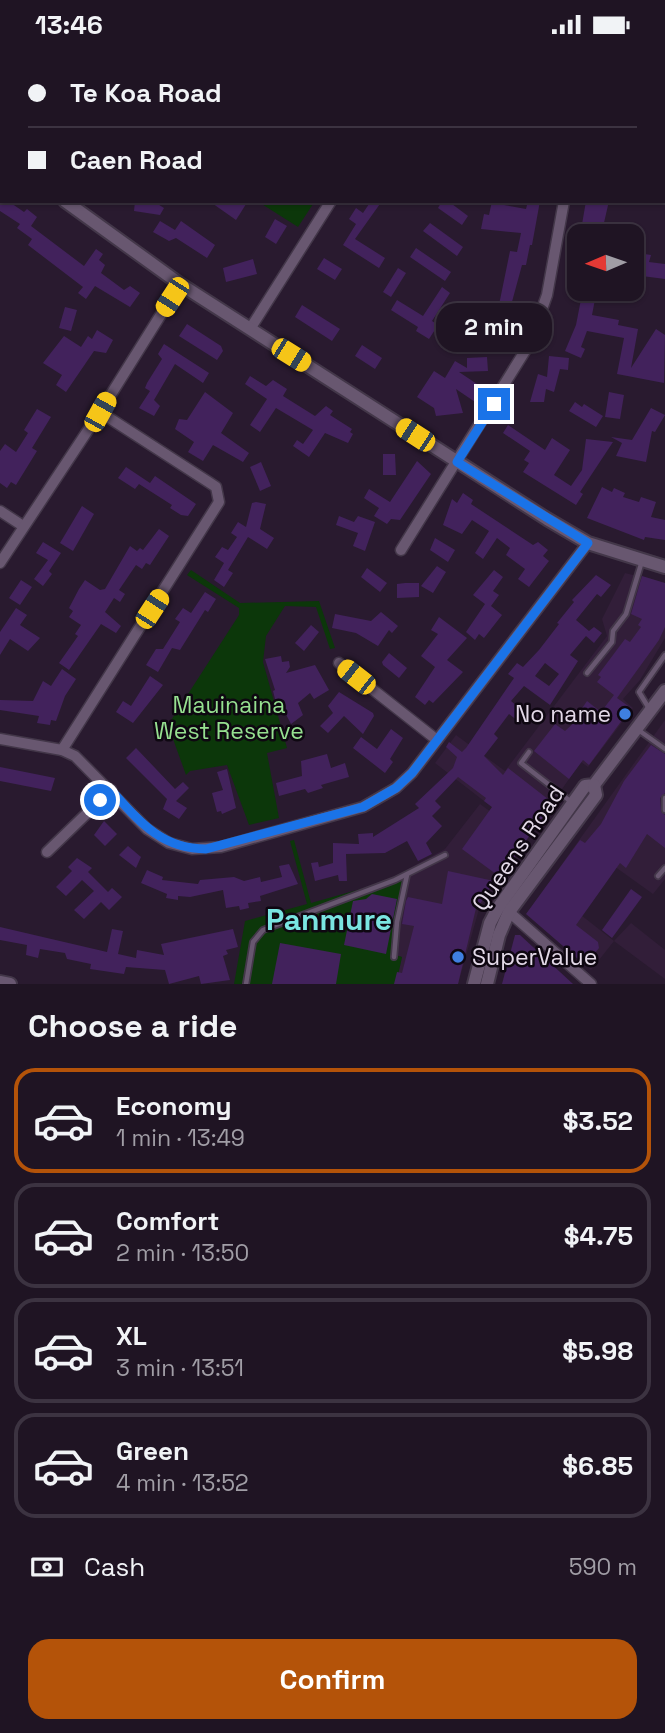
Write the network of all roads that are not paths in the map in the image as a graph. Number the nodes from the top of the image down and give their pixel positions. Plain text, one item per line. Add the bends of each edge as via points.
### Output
1 (68, 203) edge
2 (330, 203) edge
3 (564, 203) edge
4 (180, 284) junction
5 (250, 329) junction
6 (100, 412) junction
7 (457, 462) junction
8 (0, 510) edge
9 (23, 526) junction
10 (588, 543) junction
11 (401, 550) dead end
12 (642, 560) junction
13 (0, 563) edge
14 (665, 567) edge
15 (665, 655) edge
16 (339, 663) dead end
17 (587, 673) dead end
18 (665, 691) edge
19 (650, 711) junction
20 (636, 728) junction
21 (0, 739) edge
22 (437, 740) junction
23 (665, 749) edge
24 (62, 750) junction
25 (529, 752) dead end
26 (594, 785) junction
27 (111, 790) junction
28 (665, 798) edge
29 (573, 803) junction
30 (665, 810) edge
31 (47, 852) dead end
32 (445, 855) dead end
33 (665, 868) edge
34 (407, 875) junction
35 (658, 876) dead end
36 (509, 912) junction
37 (394, 957) dead end
38 (0, 982) edge
39 (10, 984) edge
40 (246, 984) edge
41 (474, 984) edge
42 (487, 984) edge
43 (591, 984) edge

1 - 4 street
2 - 5 street
3 - 7 street via 547,295 530,343
4 - 5 street
4 - 6 street
5 - 7 street
6 - 9 street
6 - 24 street via 216,487 219,502
7 - 10 street
7 - 11 street
8 - 9 street
9 - 13 street
10 - 12 street
10 - 22 street
12 - 14 street
12 - 17 lane via 626,614
15 - 19 lane via 639,692
16 - 22 street
18 - 19 street, Queens Road
19 - 20 street, Queens Road
20 - 23 lane
20 - 26 street, Queens Road
21 - 24 street
22 - 27 street via 396,788 363,807 206,849 180,847 159,838
24 - 27 street via 75,756
25 - 29 lane via 521,763
26 - 29 street, Queens Road via 585,786
26 - 36 street, Queens Road via 596,795
27 - 31 street
28 - 30 lane
29 - 41 street, Queens Road via 498,908
32 - 34 lane
33 - 35 lane
34 - 37 lane
34 - 40 lane via 264,930 253,941
36 - 42 street, Queens Road
36 - 43 street
38 - 39 street

